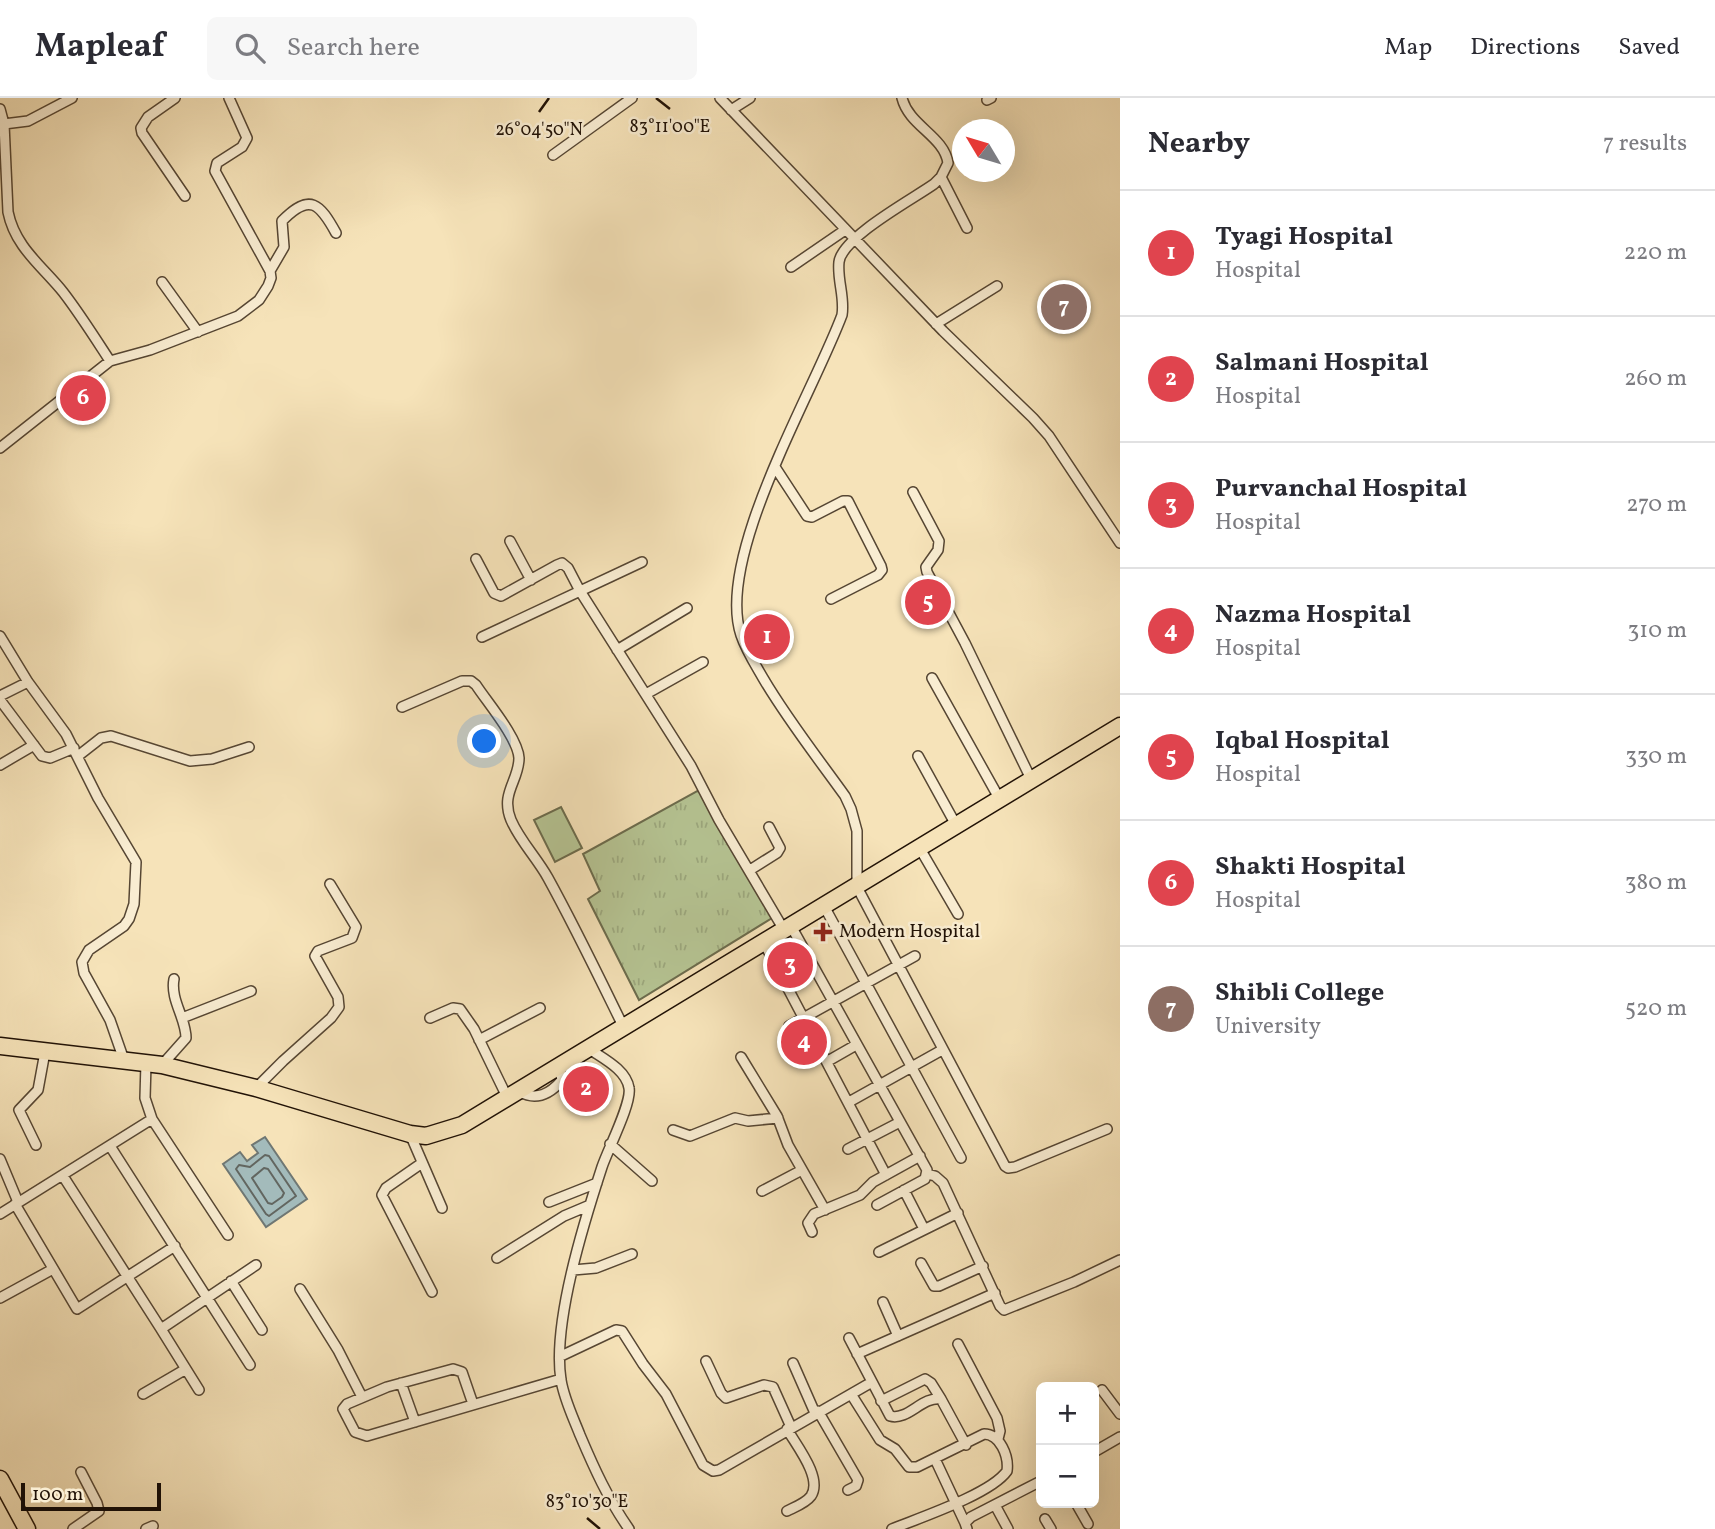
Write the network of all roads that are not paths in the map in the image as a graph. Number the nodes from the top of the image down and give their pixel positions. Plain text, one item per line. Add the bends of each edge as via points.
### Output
1 (72, 98) edge
2 (175, 98) edge
3 (229, 98) edge
4 (632, 98) edge
5 (720, 98) edge
6 (750, 98) edge
7 (902, 98) edge
8 (0, 110) edge
9 (731, 110) junction
10 (4, 124) junction
11 (553, 155) dead end
12 (941, 177) junction
13 (185, 196) dead end
14 (967, 228) dead end
15 (845, 230) junction
16 (336, 233) dead end
17 (853, 239) junction
18 (791, 267) dead end
19 (270, 271) junction
20 (163, 282) dead end
21 (997, 285) dead end
22 (936, 324) junction
23 (198, 332) junction
24 (110, 361) junction
25 (0, 448) edge
26 (775, 467) junction
27 (913, 492) dead end
28 (510, 541) dead end
29 (1120, 543) edge
30 (476, 559) dead end
31 (642, 562) dead end
32 (531, 580) junction
33 (580, 591) junction
34 (831, 599) dead end
35 (687, 608) dead end
36 (0, 636) edge
37 (482, 637) dead end
38 (617, 650) junction
39 (703, 662) dead end
40 (932, 678) dead end
41 (28, 682) junction
42 (646, 694) junction
43 (0, 698) edge
44 (402, 707) dead end
45 (1120, 726) edge
46 (34, 745) junction
47 (249, 747) dead end
48 (76, 752) junction
49 (918, 756) dead end
50 (0, 765) edge
51 (1031, 779) junction
52 (999, 798) junction
53 (956, 825) junction
54 (769, 827) dead end
55 (919, 847) junction
56 (750, 870) junction
57 (330, 884) dead end
58 (857, 887) junction
59 (824, 906) junction
60 (958, 914) dead end
61 (788, 928) junction
62 (764, 943) junction
63 (915, 956) dead end
64 (897, 966) junction
65 (174, 979) dead end
66 (866, 984) junction
67 (251, 991) dead end
68 (831, 1002) junction
69 (540, 1008) dead end
70 (804, 1017) junction
71 (181, 1018) junction
72 (430, 1018) dead end
73 (624, 1026) junction
74 (789, 1026) dead end
75 (479, 1040) junction
76 (856, 1045) junction
77 (0, 1046) edge
78 (588, 1048) junction
79 (942, 1050) junction
80 (45, 1052) junction
81 (741, 1057) dead end
82 (124, 1060) junction
83 (828, 1061) junction
84 (154, 1064) junction
85 (912, 1067) junction
86 (879, 1085) junction
87 (256, 1088) junction
88 (514, 1095) junction
89 (849, 1102) junction
90 (778, 1118) junction
91 (152, 1119) junction
92 (900, 1122) junction
93 (1107, 1129) dead end
94 (673, 1130) dead end
95 (410, 1134) junction
96 (869, 1139) junction
97 (610, 1144) junction
98 (36, 1145) dead end
99 (110, 1146) junction
100 (848, 1149) dead end
101 (920, 1156) junction
102 (961, 1158) dead end
103 (0, 1159) edge
104 (422, 1163) junction
105 (802, 1170) junction
106 (927, 1174) junction
107 (886, 1175) junction
108 (63, 1176) junction
109 (652, 1181) dead end
110 (597, 1182) junction
111 (904, 1190) junction
112 (762, 1191) dead end
113 (549, 1202) dead end
114 (16, 1203) junction
115 (590, 1205) junction
116 (877, 1205) dead end
117 (442, 1208) dead end
118 (825, 1210) junction
119 (958, 1213) junction
120 (0, 1214) edge
121 (924, 1229) junction
122 (812, 1232) dead end
123 (228, 1235) dead end
124 (175, 1246) junction
125 (879, 1252) dead end
126 (632, 1254) dead end
127 (496, 1258) dead end
128 (1120, 1260) edge
129 (921, 1263) dead end
130 (256, 1265) dead end
131 (982, 1266) junction
132 (53, 1269) junction
133 (573, 1270) junction
134 (128, 1278) junction
135 (231, 1281) junction
136 (300, 1289) dead end
137 (432, 1292) dead end
138 (995, 1293) junction
139 (207, 1296) junction
140 (0, 1298) edge
141 (883, 1302) dead end
142 (161, 1329) junction
143 (262, 1330) dead end
144 (898, 1336) junction
145 (849, 1338) dead end
146 (958, 1343) dead end
147 (857, 1354) junction
148 (561, 1356) junction
149 (706, 1361) dead end
150 (793, 1363) dead end
151 (250, 1365) dead end
152 (186, 1369) junction
153 (561, 1379) junction
154 (872, 1382) junction
155 (401, 1383) junction
156 (199, 1390) dead end
157 (1102, 1390) dead end
158 (143, 1394) dead end
159 (851, 1394) junction
160 (362, 1397) junction
161 (941, 1399) junction
162 (881, 1401) junction
163 (473, 1404) junction
164 (817, 1412) junction
165 (1120, 1414) edge
166 (415, 1422) junction
167 (789, 1428) junction
168 (1120, 1437) edge
169 (998, 1439) junction
170 (965, 1445) junction
171 (1099, 1449) edge
172 (935, 1459) junction
173 (81, 1472) dead end
174 (0, 1479) edge
175 (1036, 1484) edge
176 (848, 1490) dead end
177 (955, 1503) junction
178 (995, 1505) junction
179 (1079, 1508) edge
180 (787, 1511) dead end
181 (1045, 1519) dead end
182 (1088, 1524) dead end
183 (966, 1526) edge
184 (79, 1527) edge
185 (26, 1529) edge
186 (628, 1529) edge
187 (892, 1529) edge
188 (1008, 1529) edge
189 (1051, 1529) edge

1 - 10 street via 28,121
2 - 13 street via 148,117 141,128
3 - 19 street via 247,138 242,147 217,163 215,171
4 - 11 street
5 - 9 street
6 - 9 street
7 - 12 street via 912,119 945,152 948,163
8 - 10 street
9 - 15 street
10 - 24 street via 10,225
12 - 14 street
12 - 17 street
15 - 17 street
15 - 18 street
16 - 19 street via 317,205 300,208 282,221 284,247
17 - 22 street
17 - 26 street via 839,263 842,316
19 - 23 street via 268,286 250,309
20 - 23 street
21 - 22 street
22 - 29 street via 1049,436
23 - 24 street
24 - 25 street
26 - 34 street via 807,516 848,501 881,566 878,575
26 - 58 street via 741,565 738,622 748,652 768,685 851,808 857,831
27 - 51 street via 939,541 927,572
28 - 32 street
30 - 32 street via 497,595
31 - 33 street
32 - 33 street via 562,564
33 - 37 street
33 - 38 street
35 - 38 street
36 - 41 street
38 - 42 street
39 - 42 street
40 - 52 street
41 - 43 street
41 - 48 street
42 - 56 street
43 - 46 street
44 - 73 street via 462,681 476,685 519,755 508,796 511,820 547,876
45 - 51 highway
46 - 48 street via 46,758
46 - 50 street
47 - 48 street via 190,761 111,736
48 - 82 street via 137,867 129,919 89,950 82,962
49 - 53 street
51 - 52 highway
52 - 53 highway
53 - 55 highway
54 - 56 street via 780,848
55 - 58 highway
55 - 60 street
56 - 61 street
57 - 87 street via 356,928 352,938 315,956 339,1007
58 - 59 highway
58 - 64 street
59 - 61 highway
59 - 66 street
61 - 62 highway
61 - 68 street
62 - 70 street
62 - 73 highway
63 - 64 street
64 - 66 street
64 - 79 street
65 - 71 street
66 - 68 street
66 - 85 street
67 - 71 street
68 - 70 street
68 - 76 street
69 - 75 street
70 - 74 street
70 - 83 street
71 - 84 street via 186,1038
72 - 75 street via 456,1007
73 - 78 highway
75 - 88 street
76 - 83 street
76 - 86 street
77 - 80 highway
78 - 88 highway
78 - 97 street via 623,1074 630,1089
79 - 85 street
79 - 93 street via 1008,1168
80 - 82 highway
80 - 98 street via 38,1090 19,1110
81 - 90 street
82 - 84 highway
83 - 89 street
84 - 87 highway
84 - 91 street via 145,1098
85 - 86 street
85 - 102 street
86 - 89 street
86 - 92 street
87 - 95 highway
88 - 95 highway via 442,1133
89 - 96 street
90 - 94 street via 735,1118 690,1136
90 - 105 street
91 - 99 street
91 - 123 street
92 - 96 street
92 - 101 street
95 - 104 street
96 - 100 street
96 - 107 street
97 - 109 street
97 - 110 street
99 - 108 street
99 - 124 street
101 - 106 street
101 - 107 street
103 - 114 street
104 - 117 street
104 - 137 street via 382,1195
105 - 112 street
105 - 118 street
106 - 111 street
106 - 119 street via 943,1183
107 - 118 street via 860,1195
108 - 114 street
108 - 134 street
110 - 113 street
110 - 115 street
111 - 116 street
111 - 121 street
114 - 120 street
114 - 132 street
115 - 127 street
115 - 133 street
118 - 122 street via 809,1219
119 - 121 street
119 - 131 street
121 - 125 street
124 - 134 street
124 - 139 street
126 - 133 street via 596,1268
128 - 138 street via 1006,1310
129 - 131 street via 934,1286
130 - 135 street
131 - 138 street
132 - 134 street via 77,1309
132 - 140 street
133 - 148 street
134 - 142 street
135 - 139 street
135 - 143 street
136 - 160 street
138 - 144 street
139 - 142 street
139 - 151 street
141 - 144 street
142 - 152 street
144 - 147 street
145 - 147 street
146 - 169 street via 997,1418
147 - 154 street
148 - 153 street
148 - 167 street via 622,1331 666,1394 708,1470 719,1470
149 - 167 street via 726,1398 764,1385 773,1388
150 - 164 street
152 - 156 street
152 - 158 street
153 - 163 street
153 - 186 street via 601,1486
154 - 159 street
154 - 162 street
155 - 160 street
155 - 163 street via 457,1369
155 - 166 street
157 - 165 street
159 - 164 street
159 - 172 street via 880,1440 895,1449 905,1464 912,1468
160 - 166 street via 343,1409 359,1435
161 - 162 street via 933,1398 894,1418
161 - 162 street via 925,1379
161 - 170 street
163 - 166 street
164 - 167 street
164 - 176 street via 858,1480
167 - 180 street via 814,1481 811,1495
168 - 171 street
169 - 170 street via 988,1433
169 - 177 street via 1007,1471
170 - 172 street
172 - 177 street
173 - 184 street via 99,1511
174 - 185 highway
175 - 178 street
177 - 183 street
177 - 187 street
178 - 183 street
178 - 188 street
179 - 182 street
181 - 189 street

